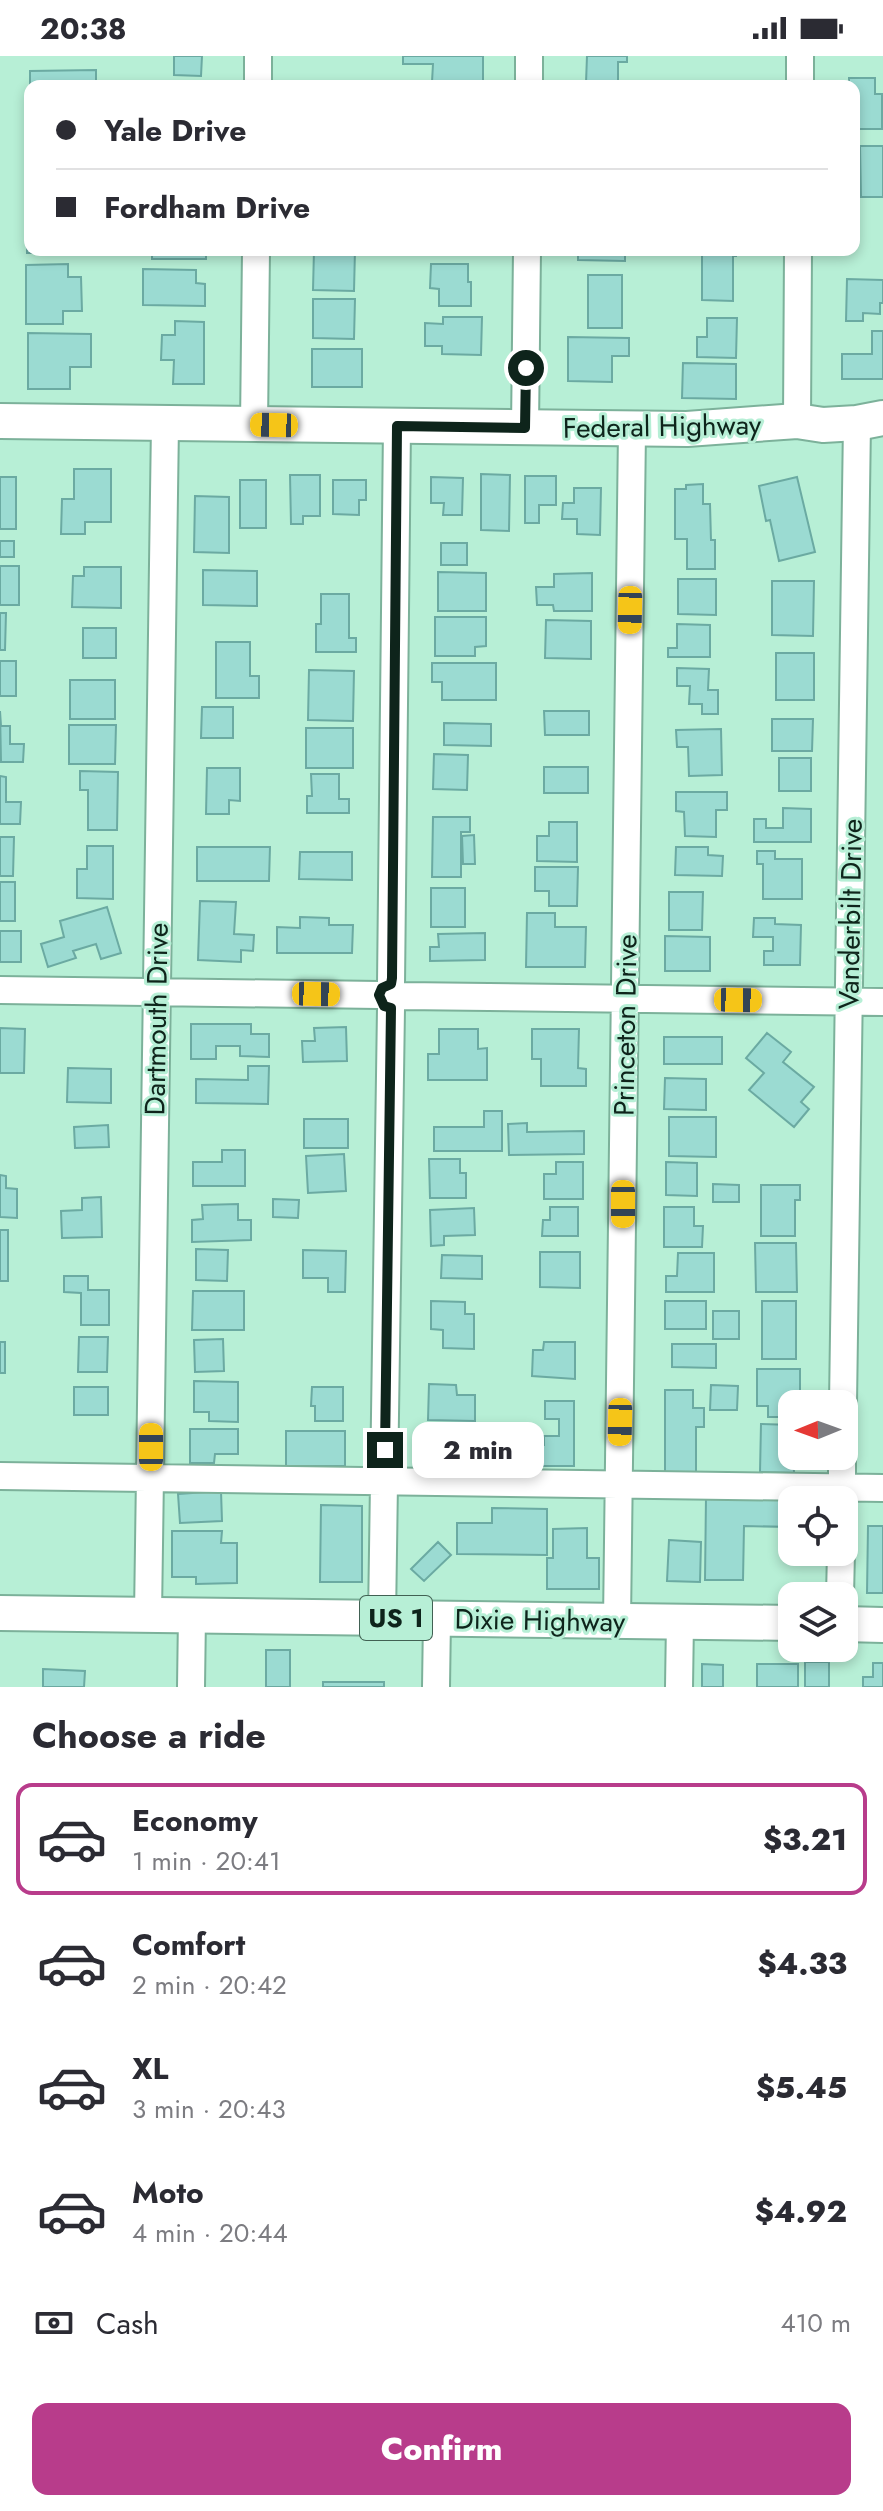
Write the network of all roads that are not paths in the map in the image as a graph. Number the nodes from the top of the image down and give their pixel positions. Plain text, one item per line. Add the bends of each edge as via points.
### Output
1 (258, 56) edge
2 (529, 56) edge
3 (800, 56) edge
4 (258, 80) edge
5 (529, 80) edge
6 (800, 80) edge
7 (256, 256) edge
8 (527, 256) edge
9 (798, 256) edge
10 (883, 399) edge
11 (870, 420) edge
12 (0, 421) edge
13 (797, 421) junction
14 (165, 424) junction
15 (254, 425) junction
16 (397, 426) junction
17 (525, 428) junction
18 (632, 430) junction
19 (0, 990) edge
20 (156, 992) junction
21 (391, 996) junction
22 (626, 999) junction
23 (848, 1001) junction
24 (883, 1002) edge
25 (843, 1390) edge
26 (0, 1476) edge
27 (150, 1478) junction
28 (385, 1481) junction
29 (620, 1484) junction
30 (883, 1488) edge
31 (778, 1491) edge
32 (858, 1492) edge
33 (0, 1613) edge
34 (148, 1615) junction
35 (192, 1615) junction
36 (382, 1618) junction
37 (437, 1619) junction
38 (617, 1621) junction
39 (680, 1621) junction
40 (778, 1623) edge
41 (858, 1624) edge
42 (883, 1625) edge
43 (191, 1687) edge
44 (436, 1687) edge
45 (679, 1687) edge

1 - 4 street
2 - 5 street
3 - 6 street
7 - 15 street
8 - 17 street
9 - 13 street
10 - 13 main road, Federal Highway via 826,408
11 - 13 main road, Federal Highway via 823,425
11 - 23 street, Vanderbilt Drive
12 - 14 main road, Federal Highway
13 - 18 main road, Federal Highway
14 - 15 main road, Federal Highway
14 - 20 street, Dartmouth Drive
15 - 16 main road, Federal Highway
16 - 17 main road, Federal Highway
16 - 21 street
17 - 18 main road, Federal Highway
18 - 22 street, Princeton Drive
19 - 20 street
20 - 21 street
20 - 27 street, Dartmouth Drive
21 - 22 street
21 - 28 street
22 - 23 street
22 - 29 street, Princeton Drive
23 - 24 street
23 - 25 street, Vanderbilt Drive
26 - 27 street
27 - 28 street
27 - 34 street, Dartmouth Drive
28 - 29 street
28 - 36 street
29 - 31 street
29 - 38 street, Princeton Drive
30 - 32 street
33 - 34 main road, Dixie Highway / US 1
34 - 35 main road, Dixie Highway / US 1
35 - 36 main road, Dixie Highway / US 1
35 - 43 street
36 - 37 main road, Dixie Highway / US 1
37 - 38 main road, Dixie Highway / US 1
37 - 44 street
38 - 39 main road, Dixie Highway / US 1
39 - 40 main road, Dixie Highway / US 1
39 - 45 street
41 - 42 main road

